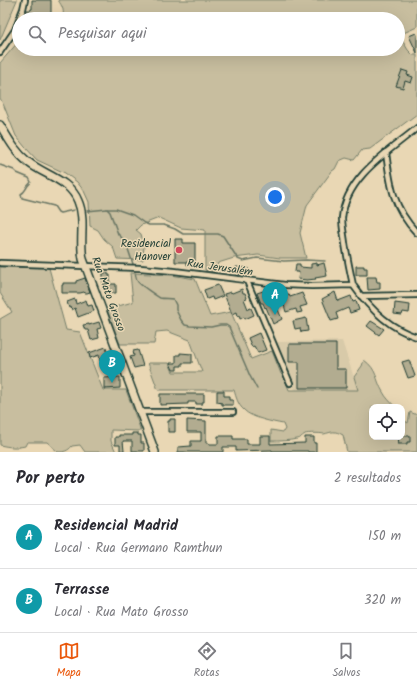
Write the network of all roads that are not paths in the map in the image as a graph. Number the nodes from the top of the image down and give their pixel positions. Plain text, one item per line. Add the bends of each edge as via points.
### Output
1 (25, 0) edge
2 (22, 12) edge
3 (12, 34) edge
4 (0, 52) edge
5 (0, 125) edge
6 (417, 128) edge
7 (386, 152) junction
8 (417, 233) edge
9 (0, 263) edge
10 (85, 265) junction
11 (247, 281) junction
12 (353, 285) junction
13 (417, 295) edge
14 (361, 296) junction
15 (417, 337) edge
16 (290, 383) dead end
17 (140, 412) junction
18 (233, 412) dead end
19 (155, 452) edge

1 - 2 street
3 - 4 street
5 - 10 street, Rua Mato Grosso via 20,155 62,182 76,195 81,214 82,254
6 - 7 street
7 - 8 street via 393,196 408,224
7 - 12 street via 360,178 344,205 343,234
9 - 10 street, Rua Jerusalém
10 - 11 street, Rua Jerusalém via 159,269
10 - 17 street, Rua Mato Grosso
11 - 12 street, Rua Jerusalém via 297,286
11 - 16 street
12 - 14 street
13 - 14 street
14 - 15 street via 389,323 406,334
17 - 18 street
17 - 19 street, Rua Mato Grosso

